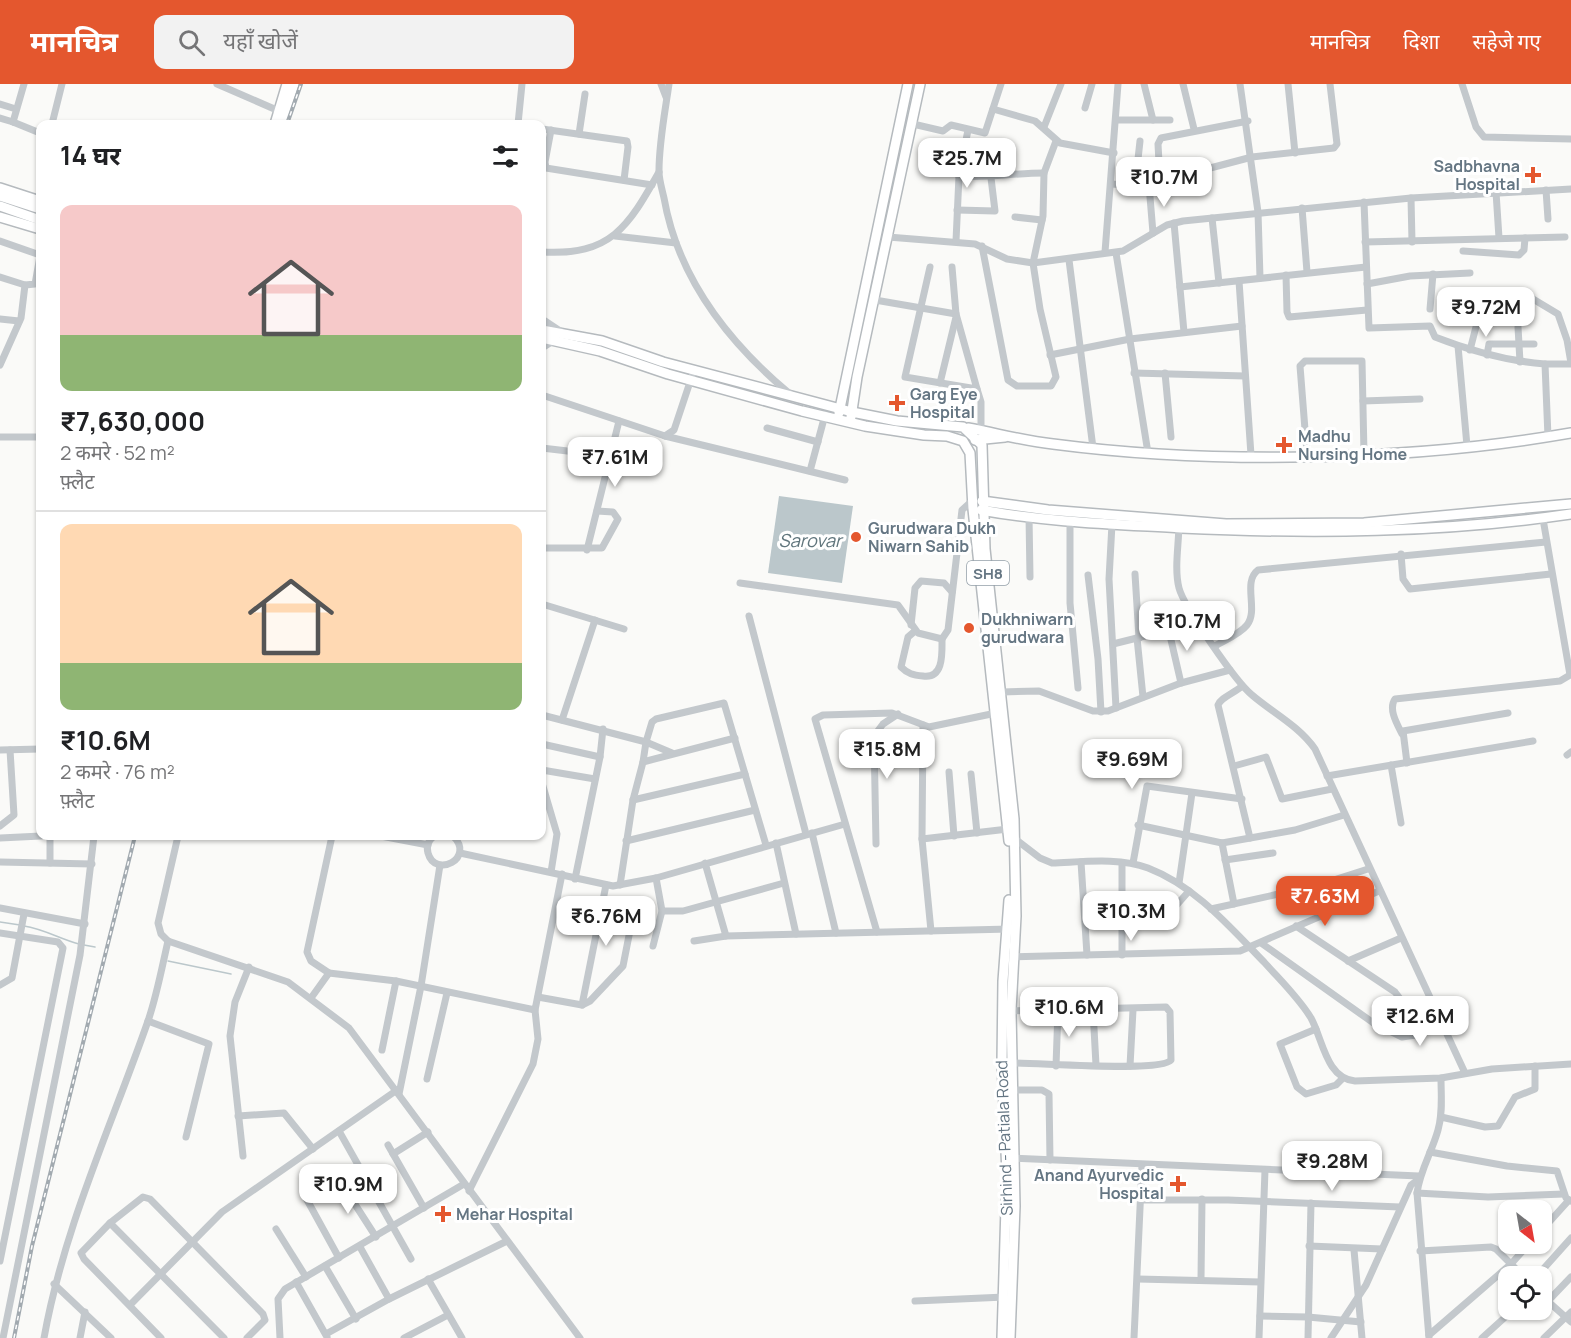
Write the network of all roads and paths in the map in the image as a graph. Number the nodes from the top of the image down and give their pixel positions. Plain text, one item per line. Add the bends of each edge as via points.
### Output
1 (24, 84) edge
2 (62, 84) edge
3 (217, 84) edge
4 (287, 84) edge
5 (294, 84) edge
6 (522, 84) edge
7 (661, 84) edge
8 (669, 84) edge
9 (908, 84) edge
10 (920, 84) edge
11 (1001, 84) edge
12 (1061, 84) edge
13 (1092, 84) edge
14 (1118, 84) edge
15 (1144, 84) edge
16 (1183, 84) edge
17 (1240, 84) edge
18 (1288, 84) edge
19 (1330, 84) edge
20 (1462, 84) edge
21 (585, 94) dead end
22 (667, 100) junction
23 (0, 104) edge
24 (1084, 108) dead end
25 (16, 109) junction
26 (993, 110) junction
27 (279, 111) junction
28 (0, 118) edge
29 (53, 120) edge
30 (276, 120) edge
31 (282, 120) edge
32 (518, 120) edge
33 (1116, 120) junction
34 (1153, 120) junction
35 (1170, 120) dead end
36 (1248, 121) junction
37 (13, 122) junction
38 (913, 124) junction
39 (1044, 127) junction
40 (546, 129) edge
41 (968, 129) junction
42 (1194, 129) junction
43 (551, 130) junction
44 (36, 131) edge
45 (579, 134) junction
46 (1571, 139) edge
47 (1056, 141) junction
48 (1140, 141) dead end
49 (546, 153) edge
50 (1114, 153) junction
51 (1295, 153) junction
52 (1252, 157) junction
53 (546, 168) edge
54 (659, 172) junction
55 (1044, 173) junction
56 (959, 176) junction
57 (991, 178) junction
58 (624, 180) junction
59 (1160, 181) junction
60 (652, 184) junction
61 (1111, 184) junction
62 (1149, 184) junction
63 (1135, 186) junction
64 (0, 188) edge
65 (1571, 189) edge
66 (1546, 190) junction
67 (1496, 192) junction
68 (0, 196) edge
69 (1411, 198) junction
70 (36, 200) edge
71 (1364, 202) junction
72 (0, 206) edge
73 (36, 208) edge
74 (1302, 208) junction
75 (957, 210) junction
76 (1258, 212) junction
77 (0, 217) edge
78 (1015, 217) dead end
79 (1212, 218) junction
80 (36, 219) edge
81 (1548, 219) dead end
82 (1042, 220) junction
83 (1174, 223) junction
84 (36, 228) edge
85 (1154, 233) junction
86 (615, 236) junction
87 (888, 237) junction
88 (1565, 237) dead end
89 (1499, 238) junction
90 (1525, 238) junction
91 (0, 241) edge
92 (956, 241) junction
93 (1365, 242) junction
94 (1412, 242) junction
95 (675, 243) junction
96 (982, 246) junction
97 (1463, 251) dead end
98 (546, 252) edge
99 (1105, 252) junction
100 (1116, 253) junction
101 (36, 254) edge
102 (1069, 260) junction
103 (1033, 262) junction
104 (930, 267) dead end
105 (952, 267) dead end
106 (1366, 267) junction
107 (1307, 272) junction
108 (1470, 273) dead end
109 (1433, 274) junction
110 (1286, 275) junction
111 (0, 277) edge
112 (36, 278) edge
113 (1260, 279) junction
114 (1239, 281) junction
115 (1219, 283) junction
116 (1367, 284) junction
117 (25, 285) junction
118 (1180, 287) junction
119 (1533, 299) dead end
120 (875, 300) junction
121 (920, 308) junction
122 (1430, 309) dead end
123 (1367, 310) junction
124 (956, 314) junction
125 (0, 319) edge
126 (1478, 319) dead end
127 (20, 321) junction
128 (546, 323) edge
129 (1242, 327) junction
130 (1518, 327) dead end
131 (546, 331) edge
132 (1184, 332) junction
133 (557, 335) junction
134 (546, 337) edge
135 (1130, 339) junction
136 (1569, 339) edge
137 (1519, 344) junction
138 (1534, 344) dead end
139 (546, 345) edge
140 (1458, 346) junction
141 (1081, 349) junction
142 (1470, 350) junction
143 (1050, 355) junction
144 (1486, 355) junction
145 (1520, 362) junction
146 (1545, 364) junction
147 (1571, 364) edge
148 (0, 365) edge
149 (694, 369) junction
150 (1134, 373) junction
151 (1165, 373) junction
152 (1245, 376) junction
153 (690, 380) junction
154 (940, 383) junction
155 (977, 389) junction
156 (546, 396) edge
157 (792, 396) junction
158 (1420, 399) dead end
159 (1363, 401) junction
160 (839, 414) junction
161 (825, 416) junction
162 (851, 417) junction
163 (619, 421) junction
164 (767, 428) dead end
165 (1571, 433) edge
166 (980, 435) junction
167 (665, 436) junction
168 (0, 437) edge
169 (36, 437) edge
170 (1171, 437) dead end
171 (1548, 437) junction
172 (963, 441) junction
173 (818, 442) junction
174 (1467, 446) junction
175 (546, 448) edge
176 (1093, 448) junction
177 (1148, 453) junction
178 (1364, 454) junction
179 (1251, 455) junction
180 (1307, 455) junction
181 (610, 456) junction
182 (810, 471) junction
183 (845, 480) dead end
184 (970, 504) junction
185 (1571, 504) edge
186 (989, 508) junction
187 (597, 511) junction
188 (1571, 514) edge
189 (1029, 516) junction
190 (1543, 519) junction
191 (1070, 520) junction
192 (1112, 524) junction
193 (1179, 524) junction
194 (1546, 542) junction
195 (546, 548) edge
196 (587, 550) junction
197 (1401, 554) junction
198 (1135, 574) dead end
199 (1551, 574) junction
200 (1088, 575) dead end
201 (1030, 577) dead end
202 (740, 583) dead end
203 (952, 592) junction
204 (546, 605) edge
205 (1190, 612) junction
206 (749, 616) dead end
207 (595, 620) junction
208 (1168, 627) junction
209 (913, 628) junction
210 (624, 629) dead end
211 (1138, 638) junction
212 (942, 639) junction
213 (1113, 644) junction
214 (1215, 646) junction
215 (992, 648) junction
216 (1230, 670) junction
217 (1181, 683) junction
218 (1242, 686) junction
219 (1078, 688) dead end
220 (1002, 692) junction
221 (1143, 697) junction
222 (1116, 708) junction
223 (1101, 712) junction
224 (1508, 712) dead end
225 (996, 713) junction
226 (898, 714) junction
227 (546, 717) edge
228 (562, 720) junction
229 (923, 725) junction
230 (603, 729) junction
231 (1402, 734) junction
232 (735, 738) junction
233 (1533, 741) dead end
234 (646, 742) junction
235 (546, 745) edge
236 (36, 749) edge
237 (0, 750) edge
238 (10, 750) junction
239 (672, 753) junction
240 (600, 757) junction
241 (642, 762) junction
242 (1407, 763) junction
243 (1391, 765) junction
244 (1234, 766) junction
245 (546, 771) edge
246 (949, 772) dead end
247 (745, 774) junction
248 (971, 774) dead end
249 (1327, 776) junction
250 (595, 779) junction
251 (1332, 789) junction
252 (1192, 793) junction
253 (546, 797) edge
254 (633, 800) junction
255 (1242, 800) junction
256 (755, 810) junction
257 (1344, 815) junction
258 (1401, 822) dead end
259 (845, 824) junction
260 (1138, 825) junction
261 (0, 826) edge
262 (1008, 829) junction
263 (809, 833) junction
264 (976, 833) junction
265 (36, 836) edge
266 (954, 836) junction
267 (1184, 837) junction
268 (0, 838) edge
269 (1014, 838) junction
270 (1250, 838) junction
271 (922, 839) junction
272 (50, 840) edge
273 (94, 840) edge
274 (177, 840) edge
275 (331, 840) edge
276 (402, 840) edge
277 (431, 840) edge
278 (456, 840) edge
279 (626, 841) junction
280 (776, 843) junction
281 (1222, 843) junction
282 (876, 844) dead end
283 (428, 845) junction
284 (766, 846) junction
285 (460, 853) junction
286 (1273, 853) dead end
287 (1225, 860) junction
288 (0, 862) edge
289 (1081, 862) junction
290 (50, 863) junction
291 (705, 863) junction
292 (1122, 863) junction
293 (1133, 863) junction
294 (92, 864) junction
295 (440, 865) junction
296 (1368, 869) junction
297 (551, 872) junction
298 (562, 874) junction
299 (656, 878) junction
300 (575, 879) junction
301 (784, 883) junction
302 (1179, 883) junction
303 (606, 885) junction
304 (620, 885) junction
305 (1189, 891) junction
306 (1378, 891) junction
307 (716, 902) junction
308 (1234, 904) junction
309 (635, 905) dead end
310 (0, 908) edge
311 (1124, 908) junction
312 (1211, 909) junction
313 (662, 911) junction
314 (23, 917) junction
315 (85, 924) junction
316 (1296, 926) junction
317 (1012, 929) junction
318 (931, 931) junction
319 (877, 932) junction
320 (0, 933) edge
321 (836, 933) junction
322 (20, 934) junction
323 (796, 934) junction
324 (726, 936) junction
325 (1401, 938) junction
326 (168, 941) junction
327 (694, 941) dead end
328 (1261, 943) junction
329 (653, 946) dead end
330 (1250, 947) junction
331 (1122, 955) junction
332 (1087, 956) junction
333 (1009, 957) junction
334 (1348, 961) junction
335 (249, 967) junction
336 (329, 973) junction
337 (396, 981) junction
338 (0, 985) edge
339 (421, 986) junction
340 (447, 993) junction
341 (538, 997) junction
342 (311, 998) junction
343 (582, 1005) junction
344 (535, 1010) junction
345 (1058, 1010) junction
346 (1093, 1010) junction
347 (1133, 1010) junction
348 (1011, 1011) junction
349 (148, 1021) junction
350 (1316, 1029) junction
351 (382, 1050) dead end
352 (1012, 1062) junction
353 (1002, 1063) junction
354 (1571, 1064) edge
355 (1096, 1065) junction
356 (1056, 1066) junction
357 (1130, 1066) junction
358 (1535, 1066) junction
359 (1465, 1073) junction
360 (1441, 1078) junction
361 (427, 1079) dead end
362 (1342, 1079) junction
363 (1013, 1090) junction
364 (398, 1092) junction
365 (238, 1116) junction
366 (1441, 1117) junction
367 (339, 1131) junction
368 (428, 1132) junction
369 (186, 1137) dead end
370 (388, 1145) dead end
371 (313, 1149) junction
372 (1430, 1152) junction
373 (393, 1154) junction
374 (243, 1156) dead end
375 (1010, 1158) junction
376 (1050, 1160) junction
377 (1142, 1165) junction
378 (1264, 1170) junction
379 (1419, 1178) junction
380 (340, 1181) dead end
381 (464, 1184) junction
382 (469, 1191) junction
383 (1417, 1193) junction
384 (306, 1198) dead end
385 (1568, 1198) edge
386 (1202, 1199) junction
387 (1140, 1200) junction
388 (1263, 1203) junction
389 (1311, 1203) junction
390 (424, 1208) junction
391 (1400, 1208) junction
392 (1552, 1218) edge
393 (110, 1224) junction
394 (394, 1226) junction
395 (276, 1229) dead end
396 (376, 1237) junction
397 (1571, 1239) edge
398 (507, 1240) junction
399 (193, 1242) junction
400 (1309, 1246) junction
401 (360, 1247) junction
402 (1382, 1249) junction
403 (1354, 1250) junction
404 (1420, 1251) junction
405 (1520, 1254) edge
406 (339, 1258) junction
407 (411, 1259) dead end
408 (0, 1261) edge
409 (1511, 1264) junction
410 (325, 1266) junction
411 (1546, 1266) edge
412 (159, 1274) junction
413 (306, 1277) junction
414 (1571, 1277) edge
415 (428, 1279) junction
416 (1138, 1279) junction
417 (1201, 1279) junction
418 (296, 1282) junction
419 (1260, 1282) junction
420 (54, 1284) junction
421 (1552, 1293) edge
422 (1005, 1297) junction
423 (1360, 1297) junction
424 (389, 1299) junction
425 (915, 1301) dead end
426 (1552, 1304) edge
427 (130, 1305) junction
428 (0, 1309) edge
429 (8, 1311) junction
430 (85, 1312) junction
431 (448, 1315) junction
432 (1260, 1316) junction
433 (1308, 1317) junction
434 (1569, 1317) edge
435 (356, 1319) junction
436 (1344, 1320) junction
437 (1502, 1320) edge
438 (1361, 1322) junction
439 (327, 1336) edge
440 (110, 1337) edge
441 (1429, 1337) edge
442 (3, 1338) edge
443 (44, 1338) edge
444 (80, 1338) edge
445 (161, 1338) edge
446 (224, 1338) edge
447 (247, 1338) edge
448 (280, 1338) edge
449 (404, 1338) edge
450 (462, 1338) edge
451 (580, 1338) edge
452 (1002, 1338) edge
453 (1010, 1338) edge
454 (1134, 1338) edge
455 (1259, 1338) edge
456 (1308, 1338) edge
457 (1331, 1338) edge
458 (1362, 1338) edge
459 (1482, 1338) edge
460 (1544, 1338) edge

1 - 25 street
2 - 29 street
3 - 27 street
4 - 27 main road
5 - 31 main road
6 - 32 street
7 - 22 street
8 - 22 street
9 - 160 main road
10 - 38 main road
11 - 26 street
12 - 39 street
13 - 24 street
14 - 33 street
15 - 34 street
16 - 42 street
17 - 36 street
18 - 51 street
19 - 51 street via 1336,147
20 - 46 street via 1476,127 1484,137
21 - 45 street
22 - 54 street
23 - 25 street
25 - 37 street
26 - 39 street
26 - 41 street via 985,133
27 - 30 main road
28 - 37 street
33 - 34 street
33 - 50 street
34 - 35 street
36 - 42 street
36 - 52 street
37 - 44 street
38 - 41 street via 944,131 951,125
38 - 87 main road
39 - 47 street
40 - 43 street
41 - 56 street
42 - 59 street via 1158,140
43 - 45 street
43 - 49 street
45 - 58 street via 627,141
47 - 50 street
47 - 55 street
48 - 63 street
50 - 61 street
51 - 52 street
52 - 59 street
52 - 76 street
53 - 58 street
54 - 60 street
54 - 95 street
55 - 57 street via 1004,173
55 - 82 street
56 - 57 street
56 - 75 street
57 - 75 street via 994,211
58 - 60 street
59 - 62 street
60 - 86 street via 635,215
61 - 63 street
61 - 99 street
62 - 63 street
62 - 85 street
64 - 70 main road
65 - 66 street
66 - 67 street
66 - 81 street
67 - 69 street
67 - 89 street
68 - 73 main road
69 - 71 street
69 - 94 street
71 - 74 street
71 - 93 street
72 - 80 main road
74 - 76 street
74 - 107 street
75 - 92 street
76 - 79 street
76 - 113 street
77 - 84 main road
78 - 82 street
79 - 83 street
79 - 115 street
82 - 103 street
83 - 85 street
83 - 118 street
85 - 100 street
86 - 95 street
86 - 98 street via 585,250
87 - 92 street
87 - 120 main road
88 - 90 street
89 - 90 street
89 - 94 street
90 - 97 street via 1523,253 1519,255
91 - 101 street
92 - 96 street
93 - 94 street
93 - 106 street
95 - 157 street via 698,292 728,332
96 - 103 street via 1007,259
96 - 143 street via 1008,380 1017,386 1051,386 1056,377
99 - 100 street
99 - 102 street
100 - 135 street
102 - 103 street
102 - 141 street
103 - 143 street
104 - 121 street
105 - 124 street
106 - 107 street
106 - 116 street
107 - 110 street
108 - 109 street
109 - 116 street
109 - 122 street
110 - 113 street
110 - 123 street via 1289,316
111 - 117 street
112 - 117 street via 35,284
113 - 114 street
114 - 115 street
114 - 129 street
115 - 118 street
116 - 123 street
117 - 127 street
118 - 132 street
119 - 136 street via 1558,314
120 - 121 street
120 - 162 main road
121 - 124 street
121 - 154 street via 905,377
123 - 140 street via 1372,330 1430,326 1434,336
124 - 154 street
124 - 155 street
125 - 127 street
126 - 142 street
127 - 148 street
128 - 133 street
129 - 132 street
129 - 152 street
130 - 137 street
131 - 133 main road
132 - 135 street
133 - 134 main road
133 - 139 street
133 - 149 main road via 602,341
133 - 153 main road
135 - 141 street
135 - 150 street
136 - 147 street
137 - 138 street
137 - 144 street via 1489,344
137 - 145 street
140 - 142 street
140 - 174 street
141 - 143 street
141 - 176 street
142 - 144 street
144 - 145 street
145 - 146 street
146 - 147 street
146 - 171 street
149 - 153 street
149 - 157 main road
150 - 151 street
150 - 177 street
151 - 152 street
151 - 170 street
152 - 179 street
153 - 161 main road
153 - 167 street via 674,430
154 - 155 street
155 - 166 street via 981,402
156 - 163 street
157 - 160 main road
158 - 159 street
159 - 178 street
159 - 180 street via 1362,361 1302,362
160 - 161 main road
160 - 162 main road
161 - 173 street
162 - 166 main road via 963,428
162 - 172 main road
163 - 167 street
163 - 181 street
164 - 173 street
165 - 171 main road
166 - 172 main road
166 - 176 main road
166 - 186 main road, SH8
167 - 182 street
168 - 169 street
171 - 174 main road
172 - 184 main road, SH8 via 970,453
173 - 182 street
174 - 178 main road
175 - 181 street
176 - 177 main road
177 - 179 main road
178 - 180 main road
179 - 180 main road
181 - 187 street
182 - 183 street
184 - 186 main road
184 - 203 street via 962,510
184 - 215 main road, SH8
185 - 193 main road via 1364,523
186 - 189 main road
186 - 193 main road via 1025,507
186 - 215 main road, SH8 via 985,549
187 - 196 street
187 - 196 street via 613,512 618,519 602,548
188 - 190 main road
189 - 191 main road
189 - 201 street
190 - 193 main road via 1348,533
190 - 194 street
191 - 192 main road
191 - 219 street via 1070,603
192 - 193 main road
192 - 213 street via 1109,579
193 - 205 street via 1177,577
194 - 197 street
194 - 199 street
195 - 196 street
197 - 199 street via 1403,579 1410,589
197 - 214 street via 1258,570 1251,579 1251,619 1244,629
198 - 211 street
199 - 231 street via 1571,671 1568,678 1395,699 1393,712
200 - 223 street
202 - 209 street via 897,605
203 - 209 street via 944,583 921,581 915,588
203 - 212 street via 948,630
204 - 207 street
205 - 208 street
205 - 214 street
206 - 263 street
207 - 210 street
207 - 228 street
208 - 211 street
208 - 217 street
209 - 212 street via 927,637
209 - 212 street via 901,667 908,674 929,677 937,672
211 - 213 street
211 - 221 street
213 - 222 street
214 - 216 street
215 - 220 main road
215 - 225 main road, SH8
216 - 217 street
216 - 218 street
217 - 221 street
218 - 244 street via 1218,705
218 - 249 street via 1301,732 1315,749
220 - 223 street via 1039,691
220 - 269 main road
221 - 222 street
222 - 223 street
224 - 231 street via 1407,729
225 - 229 street via 936,726
225 - 262 main road, SH8
226 - 229 street
226 - 259 street via 823,715 815,719
226 - 282 street via 874,735
227 - 228 street
228 - 230 street
229 - 271 street
230 - 234 street
230 - 240 street
231 - 242 street
232 - 234 street via 722,702 656,719
232 - 239 street
232 - 247 street
233 - 242 street
234 - 239 street
234 - 241 street
235 - 240 street
236 - 238 street
237 - 238 street
238 - 261 street via 14,815
239 - 241 street
240 - 250 street
241 - 254 street
242 - 243 street
243 - 249 street
243 - 258 street
244 - 251 street via 1266,758 1282,799
244 - 255 street
245 - 250 street
246 - 266 street
247 - 254 street
247 - 256 street
248 - 264 street
249 - 251 street
250 - 300 street
251 - 257 street
252 - 255 street
252 - 260 street via 1147,786
252 - 267 street
253 - 297 street via 557,834
254 - 279 street
255 - 270 street
256 - 279 street
256 - 284 street
257 - 270 street
257 - 296 street
259 - 263 street
259 - 319 street
260 - 267 street
260 - 293 street
262 - 264 street
262 - 317 main road, SH8
263 - 280 street
263 - 321 street
264 - 266 street
265 - 268 street
266 - 271 street
267 - 281 street
267 - 302 street
269 - 289 street via 1046,861
269 - 317 main road
270 - 281 street
271 - 318 street
272 - 290 street
273 - 294 street
274 - 326 street via 158,924
275 - 336 street via 307,952 311,961
276 - 283 street
277 - 283 street
278 - 285 street
279 - 304 street
280 - 284 street
280 - 301 street
281 - 287 street
283 - 295 street via 429,856
284 - 291 street
285 - 295 street via 452,863
285 - 297 street
286 - 287 street
287 - 308 street
288 - 290 street
289 - 292 street
289 - 332 street
290 - 294 street
291 - 299 street
291 - 307 street
292 - 293 street
292 - 311 street
293 - 302 street
294 - 315 street
295 - 339 street
296 - 306 street
296 - 308 street via 1315,886
297 - 298 street
298 - 300 street
298 - 341 street
299 - 304 street
299 - 313 street
300 - 303 street
301 - 307 street
301 - 323 street
302 - 305 street
303 - 304 street
303 - 343 street
305 - 311 street via 1174,908
305 - 312 street
306 - 316 street
306 - 325 street
307 - 313 street via 683,911
307 - 324 street
308 - 312 street
309 - 343 street via 621,970
310 - 314 street
311 - 331 street
312 - 330 street
313 - 329 street
314 - 315 street
314 - 322 street
315 - 429 street
316 - 328 street
316 - 334 street
317 - 318 street
317 - 333 main road
318 - 319 street
319 - 321 street
320 - 322 street
321 - 323 street
322 - 338 street via 12,978
322 - 408 street via 58,942 63,948
323 - 324 street
324 - 327 street
325 - 334 street
325 - 359 street
326 - 335 street
326 - 349 street
328 - 330 street
328 - 334 street via 1372,1022 1402,1037 1416,1035 1414,1020 1399,995
330 - 331 street via 1225,953
330 - 350 street via 1293,993
331 - 332 street
332 - 333 street
333 - 348 main road
333 - 353 main road, Sirhind - Patiala Road
335 - 342 street via 288,982
335 - 365 street via 236,1002 230,1036
336 - 337 street
336 - 342 street
337 - 339 street
337 - 351 street
339 - 340 street
339 - 364 street
340 - 344 street
340 - 361 street
341 - 343 street
341 - 344 street
342 - 364 street via 349,1028
344 - 382 street via 538,1039 533,1064
345 - 346 street
345 - 348 street
345 - 356 street
346 - 347 street
346 - 355 street
347 - 357 street
347 - 357 street via 1169,1008 1171,1060 1162,1065
348 - 352 main road
349 - 369 street via 209,1044
349 - 420 street via 81,1197
350 - 362 street via 1335,1073
350 - 362 street via 1280,1044 1297,1087 1306,1094
352 - 353 street
352 - 356 street
352 - 363 main road
353 - 375 main road, Sirhind - Patiala Road
354 - 358 street
355 - 356 street
355 - 357 street
358 - 359 street
358 - 366 street via 1535,1089 1515,1097 1498,1126 1485,1127
359 - 360 street
360 - 362 street
360 - 366 street
363 - 375 main road
363 - 376 street via 1042,1090 1049,1094
364 - 367 street
364 - 368 street
365 - 371 street via 284,1113
365 - 374 street
366 - 372 street
367 - 371 street
367 - 394 street
368 - 373 street
368 - 381 street
370 - 373 street
371 - 399 street via 227,1208
372 - 379 street
372 - 385 street via 1557,1171
373 - 390 street
375 - 376 street
375 - 422 main road, Sirhind - Patiala Road
375 - 453 main road via 1015,1206
376 - 377 street
377 - 378 street
377 - 387 street
378 - 379 street
378 - 388 street
379 - 383 street
379 - 391 street
380 - 396 street
381 - 382 street
381 - 390 street
382 - 398 street
383 - 385 street
383 - 404 street
384 - 406 street
385 - 392 street
386 - 387 street
386 - 388 street
386 - 417 street
387 - 416 street
388 - 389 street
388 - 419 street
389 - 391 street
389 - 400 street
390 - 394 street
391 - 402 street
393 - 399 street via 138,1199 147,1198
393 - 412 street
393 - 427 street via 83,1250 82,1257
394 - 396 street
394 - 407 street
395 - 413 street
396 - 401 street
397 - 411 street
398 - 415 street
398 - 451 street
399 - 412 street
399 - 447 street via 263,1314 265,1320
400 - 403 street
400 - 433 street
401 - 406 street
401 - 424 street
402 - 403 street
402 - 423 street
403 - 423 street
404 - 409 street via 1491,1247
404 - 441 street
405 - 409 street
406 - 410 street
409 - 441 street
410 - 413 street
410 - 435 street
412 - 427 street
412 - 446 street
413 - 418 street
414 - 421 street
415 - 424 street
415 - 431 street
416 - 417 street
416 - 454 street
417 - 419 street
418 - 439 street
418 - 448 street via 278,1299
419 - 432 street
420 - 430 street
420 - 443 street
422 - 425 street
422 - 452 main road, Sirhind - Patiala Road
423 - 436 street
423 - 438 street
424 - 435 street
426 - 434 street
427 - 445 street
428 - 429 street
429 - 442 street
430 - 440 street
430 - 444 street
431 - 449 street
431 - 450 street
432 - 433 street
432 - 455 street
433 - 436 street
433 - 456 street
434 - 460 street
435 - 439 street
436 - 438 street
436 - 457 street
437 - 459 street
438 - 458 street

